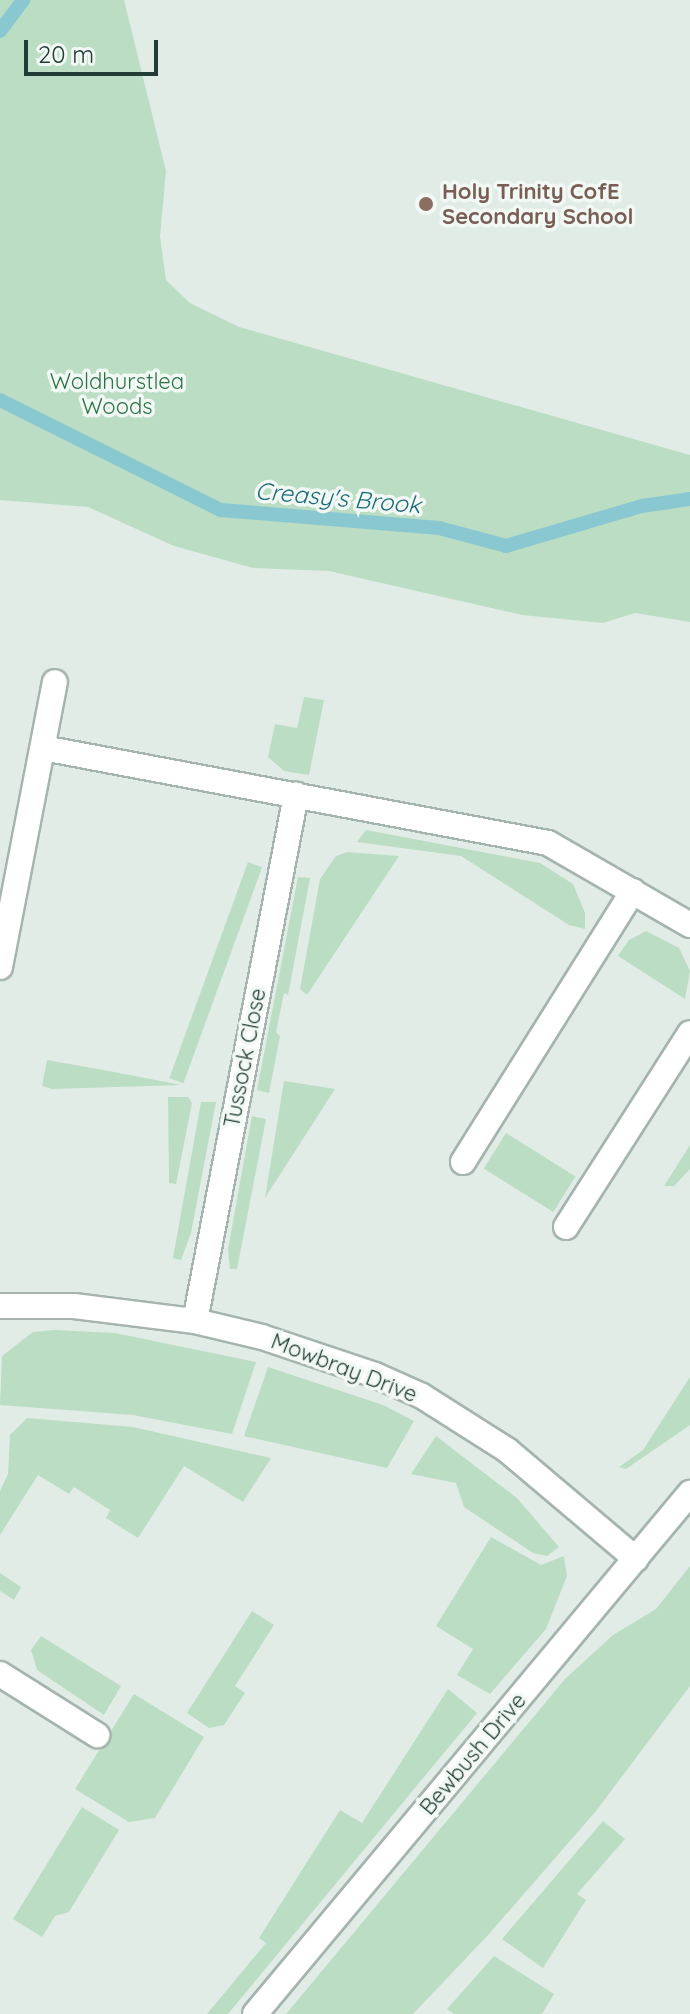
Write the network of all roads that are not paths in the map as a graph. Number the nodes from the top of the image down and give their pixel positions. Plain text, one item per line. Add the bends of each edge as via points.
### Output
1 (55, 682) dead end
2 (43, 748) junction
3 (296, 795) junction
4 (633, 891) junction
5 (690, 925) edge
6 (0, 967) edge
7 (690, 1033) edge
8 (463, 1162) dead end
9 (566, 1227) dead end
10 (0, 1306) edge
11 (195, 1321) junction
12 (690, 1493) edge
13 (636, 1559) junction
14 (0, 1674) edge
15 (97, 1735) dead end
16 (255, 2014) edge

1 - 2 street
2 - 3 street
2 - 6 street
3 - 4 street via 548,843
3 - 11 street, Tussock Close
4 - 5 street
4 - 8 street
7 - 9 street
10 - 11 street, Mowbray Drive via 74,1306
11 - 13 street, Mowbray Drive via 317,1355 422,1396 507,1450
12 - 13 street, Bewbush Drive
13 - 16 street, Bewbush Drive
14 - 15 street

